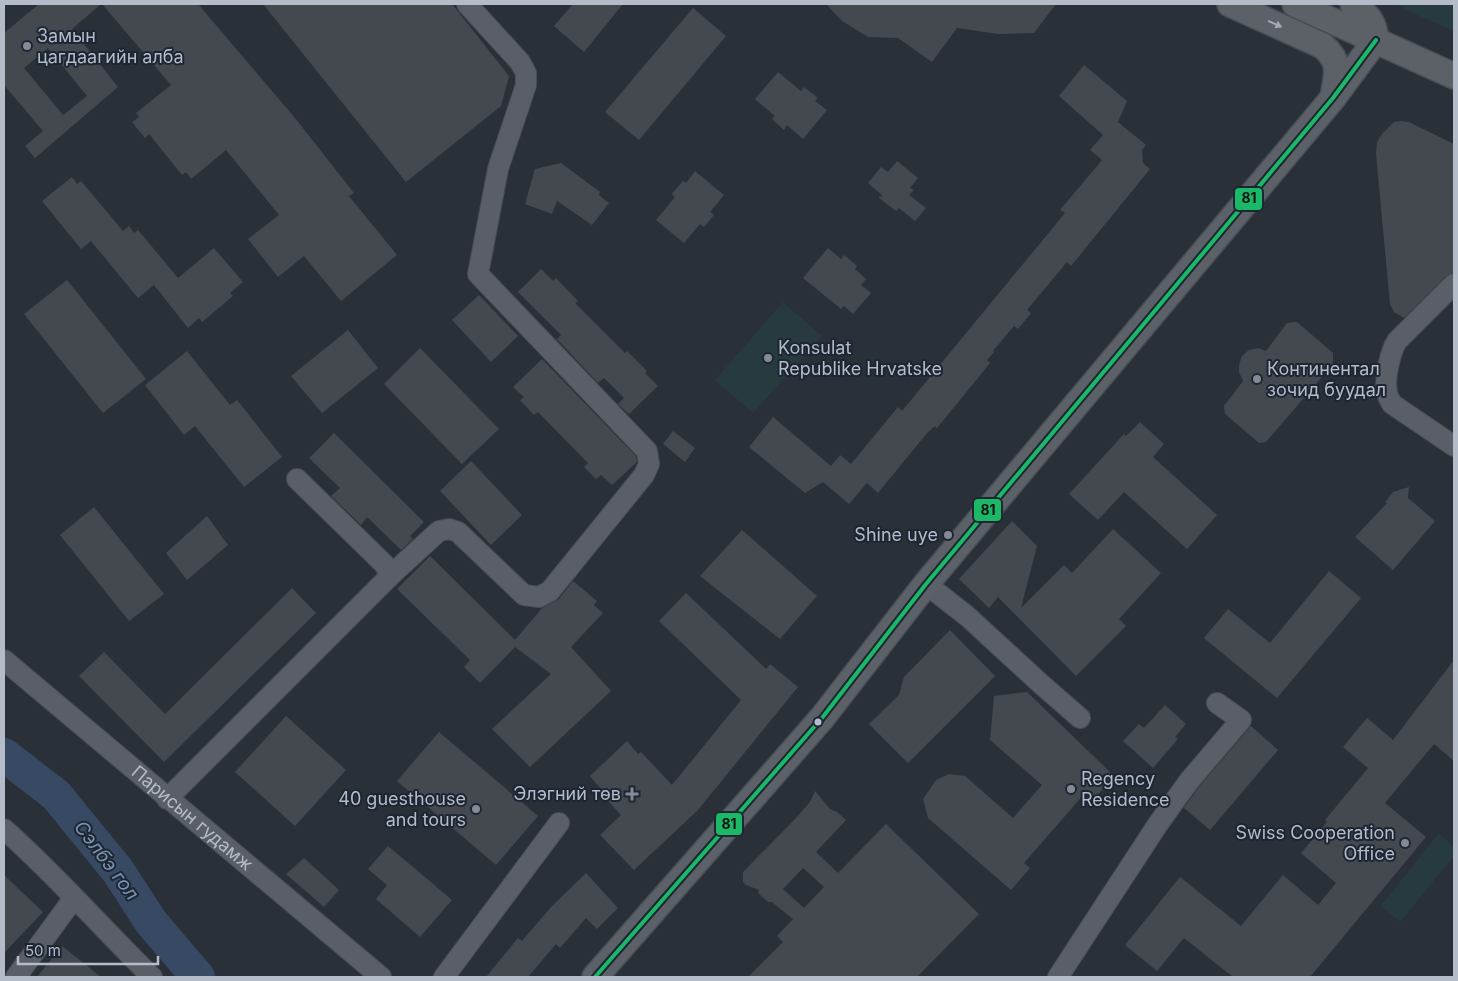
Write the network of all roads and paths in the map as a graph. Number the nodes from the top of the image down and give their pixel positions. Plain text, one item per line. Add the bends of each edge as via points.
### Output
1 (467, 4) edge
2 (1230, 4) edge
3 (1295, 4) edge
4 (1353, 4) edge
5 (1376, 40) junction
6 (1454, 76) edge
7 (1333, 98) junction
8 (1454, 284) edge
9 (1454, 446) edge
10 (297, 479) dead end
11 (392, 574) junction
12 (926, 584) junction
13 (4, 660) edge
14 (1216, 702) dead end
15 (1080, 718) dead end
16 (168, 799) junction
17 (558, 824) dead end
18 (4, 829) edge
19 (74, 898) junction
20 (16, 977) edge
21 (152, 977) edge
22 (381, 977) edge
23 (444, 977) edge
24 (595, 977) edge
25 (1058, 977) edge

1 - 11 street via 520,62 526,73 526,85 498,170 478,274 647,451 649,464 644,475 550,591 538,597 524,595 458,532 449,529 440,531
2 -> 7 main road via 1323,46 1332,54 1337,71
3 - 5 main road
4 - 5 main road via 1368,16 1375,27
5 - 6 main road
5 - 7 main road
7 - 12 main road
8 - 9 street via 1397,341 1392,349 1386,386 1392,404
10 - 11 street
11 - 16 street
12 - 15 street via 967,616
12 - 24 main road via 822,718
13 - 16 street, Парисын гудамж
14 - 25 street via 1241,720 1158,824
16 - 22 street, Парисын гудамж
17 - 23 street
18 - 19 street via 35,856
19 - 20 street
19 - 21 street

